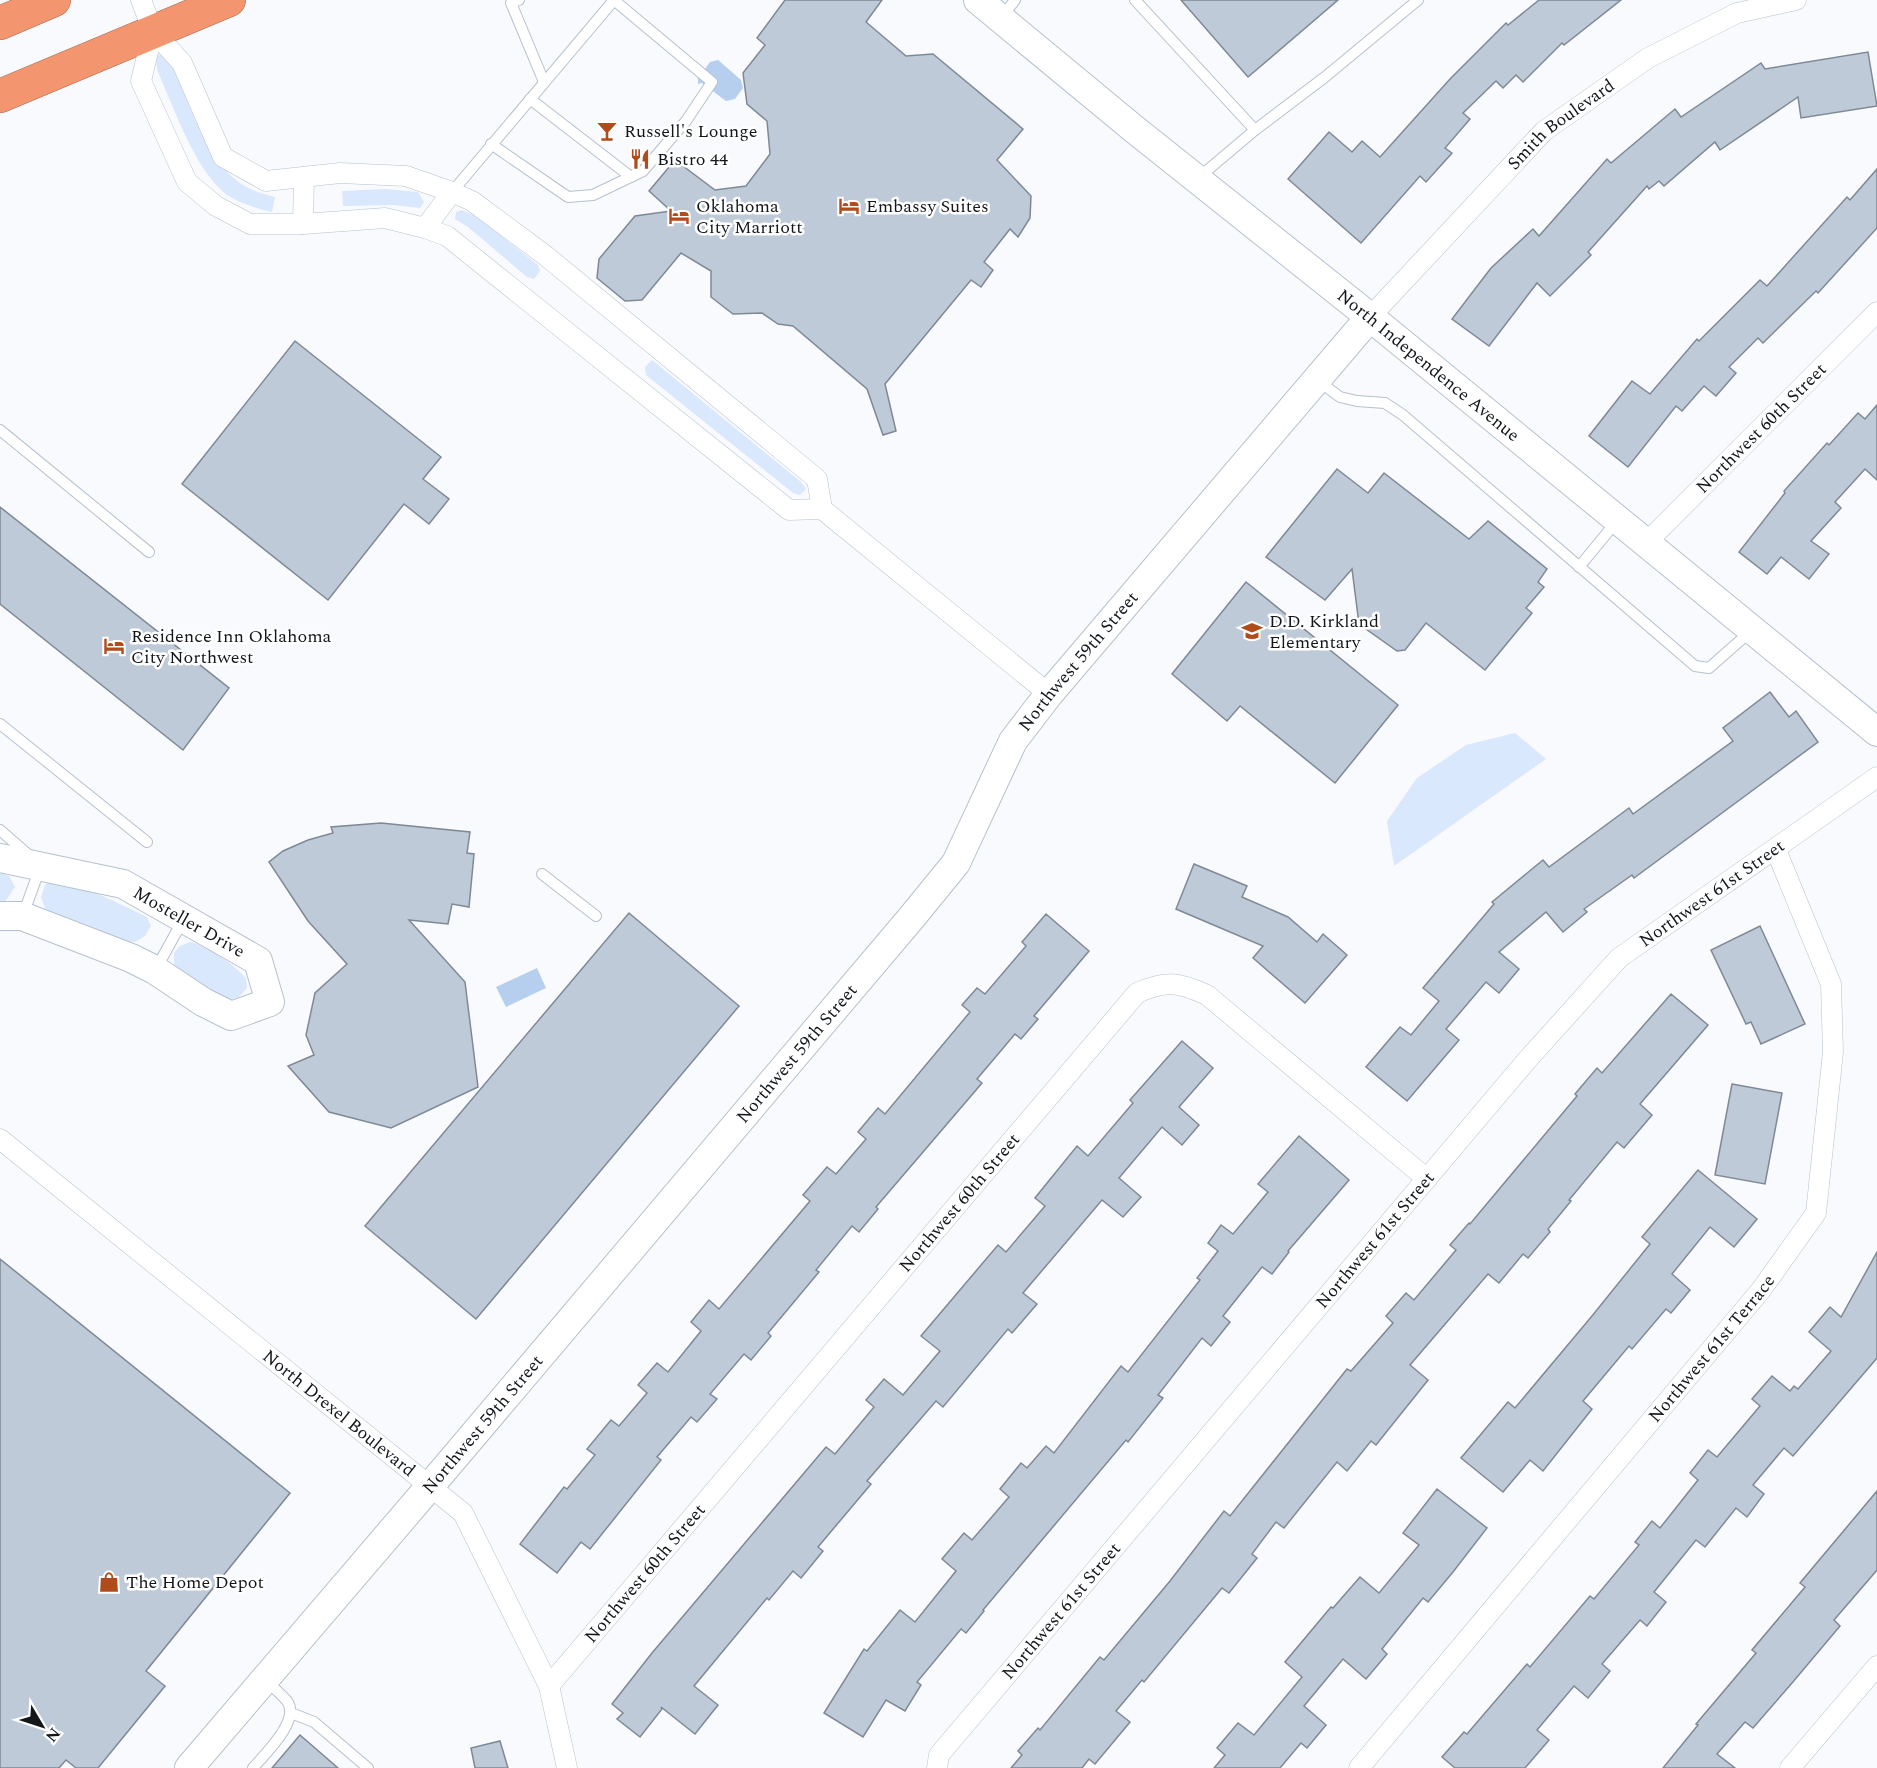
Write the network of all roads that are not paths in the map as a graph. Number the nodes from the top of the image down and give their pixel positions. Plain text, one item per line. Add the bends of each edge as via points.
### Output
1 (54, 0) edge
2 (141, 0) edge
3 (229, 0) edge
4 (615, 0) edge
5 (978, 0) edge
6 (1135, 0) edge
7 (1418, 0) edge
8 (1796, 0) edge
9 (513, 1) edge
10 (1008, 9) edge
11 (0, 23) edge
12 (153, 31) junction
13 (544, 82) junction
14 (0, 96) edge
15 (530, 99) junction
16 (1255, 130) junction
17 (491, 144) junction
18 (304, 177) junction
19 (631, 177) junction
20 (1197, 179) junction
21 (452, 192) junction
22 (303, 224) junction
23 (425, 228) junction
24 (1877, 312) edge
25 (1370, 317) junction
26 (1317, 379) junction
27 (0, 430) edge
28 (822, 509) junction
29 (1617, 521) junction
30 (1645, 544) junction
31 (149, 552) dead end
32 (1579, 567) junction
33 (1752, 630) junction
34 (1049, 694) junction
35 (0, 724) edge
36 (1877, 732) edge
37 (1877, 777) edge
38 (0, 830) edge
39 (147, 842) dead end
40 (1776, 850) junction
41 (0, 858) edge
42 (40, 866) junction
43 (543, 874) dead end
44 (11, 916) edge
45 (596, 916) dead end
46 (183, 920) junction
47 (155, 970) junction
48 (0, 1139) edge
49 (1427, 1179) junction
50 (431, 1485) junction
51 (1877, 1666) edge
52 (264, 1679) junction
53 (549, 1686) junction
54 (291, 1713) junction
55 (195, 1766) edge
56 (253, 1768) edge
57 (368, 1768) edge
58 (567, 1768) edge
59 (937, 1768) edge
60 (1359, 1768) edge
61 (1790, 1768) edge

1 - 11 highway
2 - 12 street
3 - 12 highway
4 - 13 lane
4 - 19 lane via 712,82 672,138 643,171
5 - 10 street, North Independence Avenue
6 - 16 lane
7 - 16 lane
8 - 25 street, Smith Boulevard via 1737,13 1648,58 1544,131
9 - 13 lane
10 - 20 street, North Independence Avenue
12 - 14 highway
12 - 18 street via 182,63 223,157 266,181
12 - 22 street via 141,81 187,182 216,206 250,224
13 - 15 lane
15 - 17 lane
15 - 19 lane
16 - 20 lane
17 - 19 lane via 568,197 593,195
17 - 21 lane
18 - 21 street via 340,173 406,176
18 - 22 street
20 - 25 street, North Independence Avenue
21 - 23 street
21 - 28 street via 472,201 546,256 817,479
22 - 23 street via 385,218
23 - 28 street via 447,236 789,510
24 - 30 street, Northwest 60th Street
25 - 26 street, Northwest 59th Street
25 - 29 street, North Independence Avenue
26 - 32 lane via 1340,397 1385,404 1403,415
26 - 34 street, Northwest 59th Street
27 - 31 lane
28 - 34 street
29 - 30 street, North Independence Avenue
29 - 32 lane
30 - 33 street, North Independence Avenue
32 - 33 lane via 1695,666 1709,668
33 - 36 street, North Independence Avenue
34 - 50 street, Northwest 59th Street via 1013,741 956,863
35 - 39 lane
37 - 40 street, Northwest 61st Street
38 - 42 lane
40 - 49 street, Northwest 61st Street via 1619,958
40 - 60 street, Northwest 61st Terrace via 1831,984 1833,1052 1816,1213 1761,1290
41 - 42 street, Mosteller Drive
42 - 44 lane
42 - 46 street, Mosteller Drive via 123,884
43 - 45 lane
44 - 47 street, Mosteller Drive via 111,949
46 - 47 lane
46 - 47 street, Mosteller Drive via 258,961 270,1002 231,1016
48 - 50 street, North Drexel Boulevard
49 - 53 street, Northwest 60th Street via 1207,995 1171,983 1137,993
49 - 59 street, Northwest 61st Street via 939,1755
50 - 52 street, Northwest 59th Street
50 - 53 street, North Drexel Boulevard via 463,1513
51 - 61 street
52 - 54 lane via 288,1702
52 - 55 street, Northwest 59th Street
53 - 58 street, North Drexel Boulevard
54 - 56 lane via 286,1727
54 - 57 lane via 314,1722

